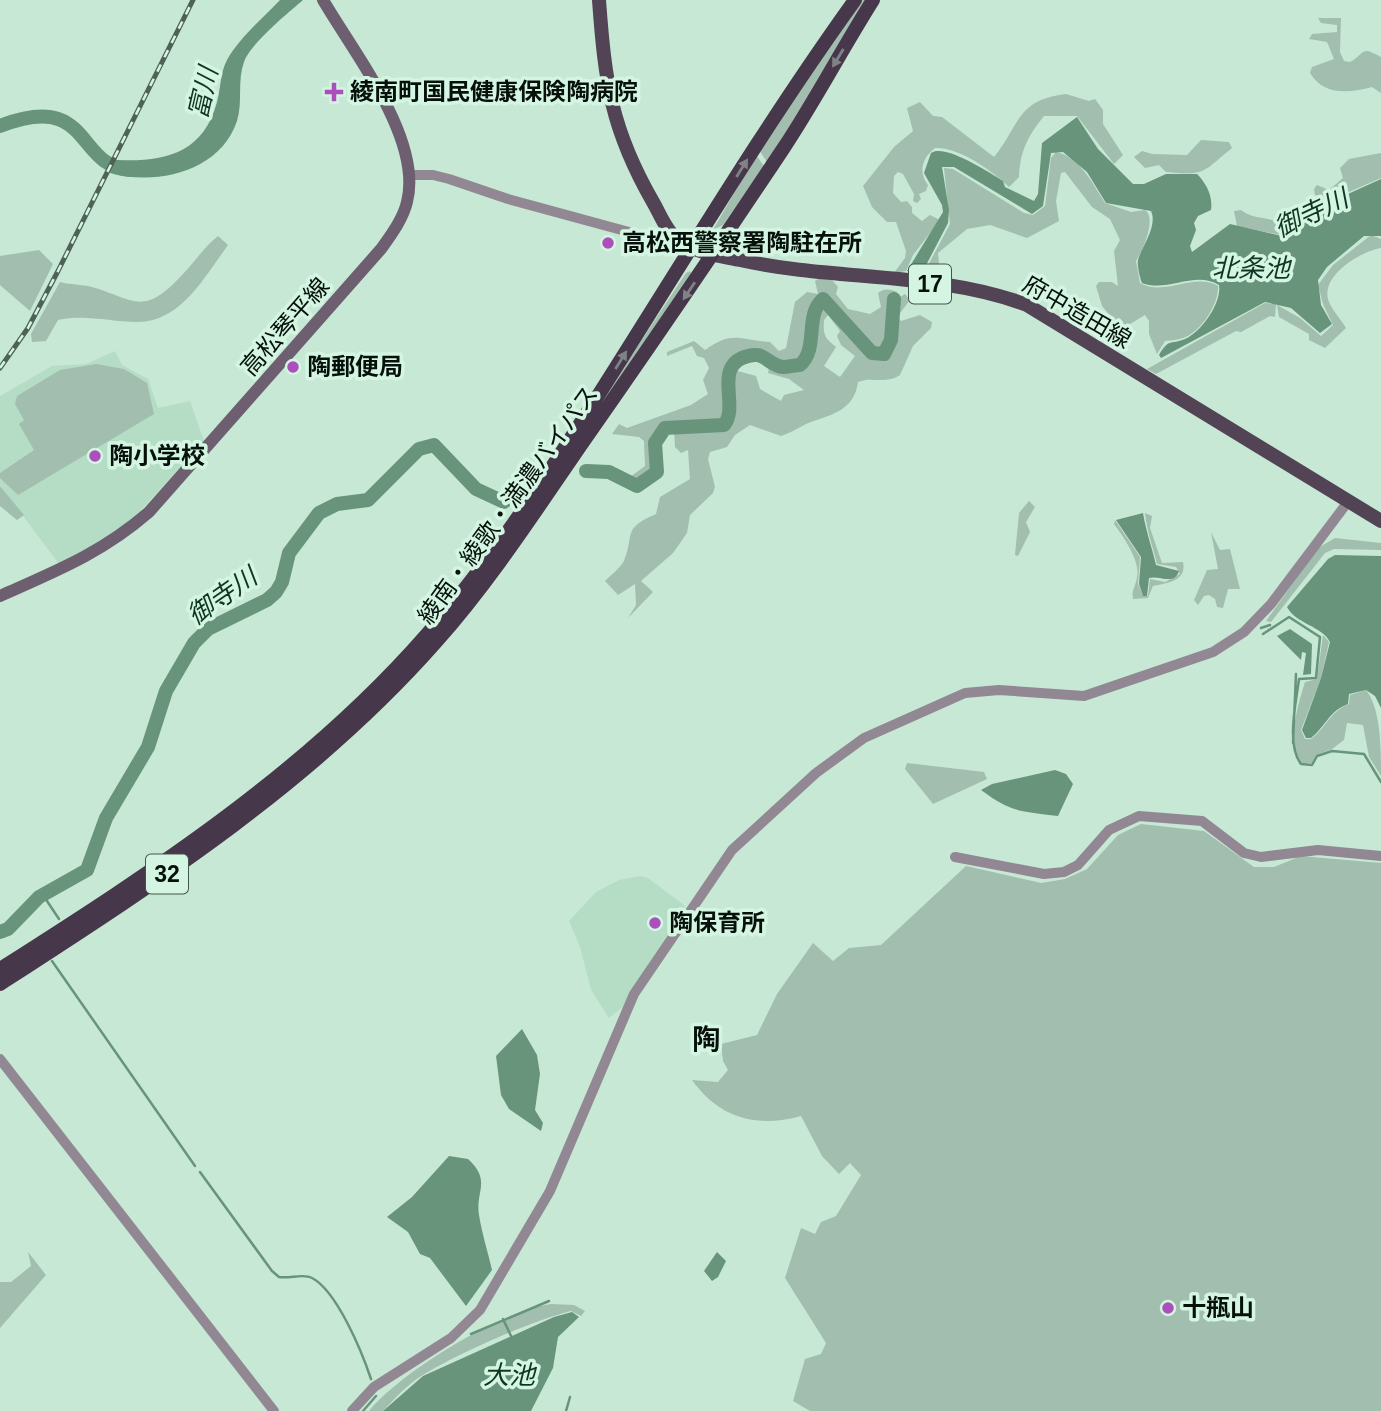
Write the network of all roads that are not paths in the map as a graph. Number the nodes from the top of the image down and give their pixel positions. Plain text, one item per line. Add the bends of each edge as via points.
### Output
1 (323, 0) edge
2 (599, 0) edge
3 (855, 0) edge
4 (873, 0) edge
5 (410, 175) junction
6 (685, 244) junction
7 (712, 254) junction
8 (576, 442) junction
9 (1347, 503) junction
10 (1381, 521) edge
11 (0, 596) edge
12 (326, 744) junction
13 (1381, 856) edge
14 (955, 857) dead end
15 (0, 969) edge
16 (0, 984) edge
17 (0, 1059) edge
18 (274, 1411) edge
19 (352, 1411) edge

1 - 5 main road, 高松琴平線 via 400,132
2 - 6 main road via 603,65 617,128 641,182
6 -> 3 highway, 綾南・綾歌・満濃バイパス / 32
4 -> 7 highway, 綾南・綾歌・満濃バイパス / 32 via 783,149
5 - 6 street via 449,178 508,199
5 - 11 main road, 高松琴平線 via 403,214 381,249 149,512 82,561
6 - 7 main road, 府中造田線 / 17
8 -> 6 highway, 綾南・綾歌・満濃バイパス / 32
7 -> 8 highway, 綾南・綾歌・満濃バイパス / 32
7 - 9 main road, 府中造田線 / 17 via 824,275 998,294
8 - 12 highway, 綾南・綾歌・満濃バイパス / 32 via 518,526 427,635
9 - 10 main road, 府中造田線 / 17
9 - 19 street via 1271,604 1244,632 1213,652 1093,694 999,690 958,695 864,738 821,768 732,850 634,994 550,1191 480,1310 451,1338 373,1387
12 - 15 highway, 綾南・綾歌・満濃バイパス / 32 via 126,889
12 - 16 highway, 綾南・綾歌・満濃バイパス / 32 via 229,831
13 - 14 street via 1318,850 1261,857 1244,853 1202,821 1139,816 1109,830 1078,865 1064,872 1044,874
17 - 18 street

